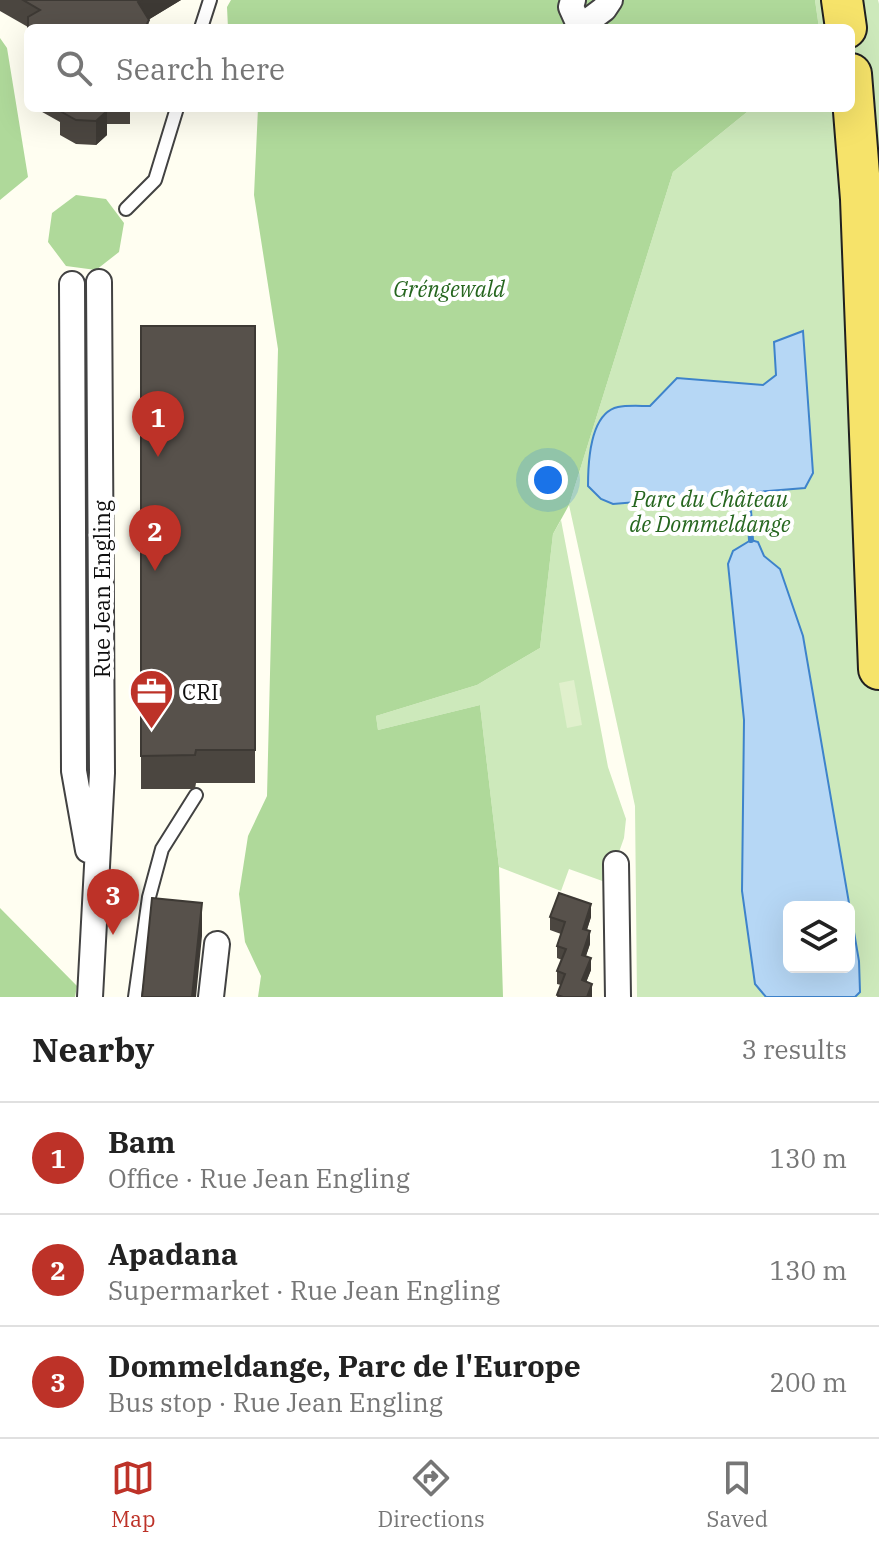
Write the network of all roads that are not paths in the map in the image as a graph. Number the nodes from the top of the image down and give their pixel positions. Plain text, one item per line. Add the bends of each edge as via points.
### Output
1 (210, 0) edge
2 (573, 0) edge
3 (610, 0) edge
4 (842, 0) edge
5 (202, 24) edge
6 (579, 24) edge
7 (584, 24) edge
8 (845, 24) edge
9 (176, 112) edge
10 (854, 112) edge
11 (126, 209) dead end
12 (99, 282) dead end
13 (72, 284) dead end
14 (879, 669) edge
15 (196, 795) dead end
16 (616, 864) dead end
17 (96, 896) junction
18 (217, 944) dead end
19 (90, 997) edge
20 (135, 997) edge
21 (211, 997) edge
22 (618, 997) edge

1 - 5 lane
2 - 6 street
3 - 7 street
4 - 8 main road
9 - 11 lane via 155,180
10 - 14 main road
12 - 17 street, Rue Jean Engling via 102,773
13 - 17 street, Rue Jean Engling via 74,771
15 - 20 lane via 162,849 149,897
16 - 22 street
17 - 19 street, Rue Jean Engling
18 - 21 street

